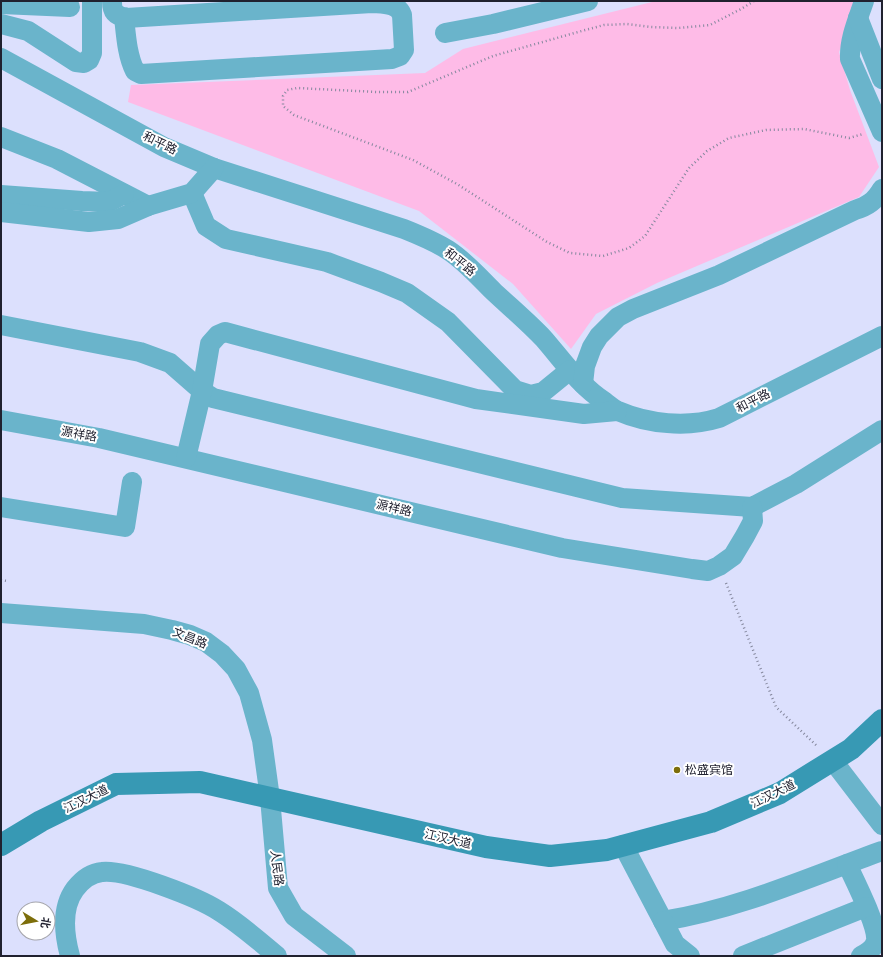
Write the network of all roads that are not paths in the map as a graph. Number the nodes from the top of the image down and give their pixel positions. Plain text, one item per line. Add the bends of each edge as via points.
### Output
1 (92, 1) edge
2 (112, 1) edge
3 (588, 1) edge
4 (1, 4) edge
5 (70, 7) dead end
6 (861, 10) edge
7 (124, 17) junction
8 (1, 24) edge
9 (445, 33) dead end
10 (1, 58) edge
11 (882, 80) edge
12 (881, 130) edge
13 (1, 137) edge
14 (214, 168) junction
15 (882, 190) edge
16 (192, 193) junction
17 (124, 194) junction
18 (1, 195) edge
19 (148, 206) junction
20 (1, 212) edge
21 (1, 326) edge
22 (881, 339) edge
23 (576, 377) junction
24 (202, 391) junction
25 (617, 410) junction
26 (1, 420) edge
27 (882, 430) edge
28 (186, 458) junction
29 (132, 482) dead end
30 (1, 507) edge
31 (752, 507) junction
32 (1, 613) edge
33 (882, 720) edge
34 (833, 761) junction
35 (270, 798) junction
36 (882, 825) edge
37 (1, 845) edge
38 (623, 845) junction
39 (882, 851) edge
40 (847, 864) junction
41 (866, 907) junction
42 (663, 921) junction
43 (70, 956) edge
44 (277, 956) edge
45 (346, 956) edge
46 (690, 956) edge
47 (743, 956) edge
48 (861, 956) edge

1 - 8 street via 92,53 89,60 84,63 76,62 28,31
2 - 7 street via 112,10 117,16
3 - 9 street
4 - 5 street
6 - 11 street
6 - 12 street via 850,49 850,59
7 - 7 street via 372,3 393,5 402,15 404,50 400,56 392,60 141,74 133,67
10 - 14 street, 和平路 via 164,147
13 - 17 street via 57,159
14 - 16 street
14 - 23 street, 和平路 via 404,229 448,250 543,339
15 - 23 street via 866,207 719,275 618,317 599,336
16 - 19 street
16 - 23 street via 206,226 226,239 327,262 407,293 448,322 515,390 531,395 544,392
17 - 18 street via 109,202
17 - 19 street
19 - 20 street via 118,219 89,222
21 - 24 street via 140,352 170,363
22 - 25 street, 和平路 via 706,422 664,423
23 - 25 street, 和平路
24 - 25 street via 210,344 218,335 225,332 476,398 584,414
24 - 28 street
24 - 31 street via 212,398 622,498
26 - 28 street, 源祥路 via 99,438
27 - 31 street via 796,484
28 - 31 street, 源祥路 via 562,548 708,571 733,556 753,521
29 - 30 street via 125,527
32 - 35 street, 文昌路 via 144,624 172,630 206,642 236,669 249,693 262,740
33 - 34 main road, 江汉大道 via 851,749
34 - 36 street
34 - 38 main road, 江汉大道 via 780,793 711,822
35 - 37 main road, 江汉大道 via 200,782 116,784 41,821
35 - 38 main road, 江汉大道 via 493,848 550,856 607,850
35 - 45 street, 人民路 via 278,888 294,916
38 - 42 street
39 - 40 street
40 - 41 street
40 - 42 street via 791,886 688,917
41 - 47 street
41 - 48 street via 876,942 870,952
42 - 46 street via 674,944
43 - 44 street via 64,933 70,896 84,879 102,872 118,873 150,882 218,910

